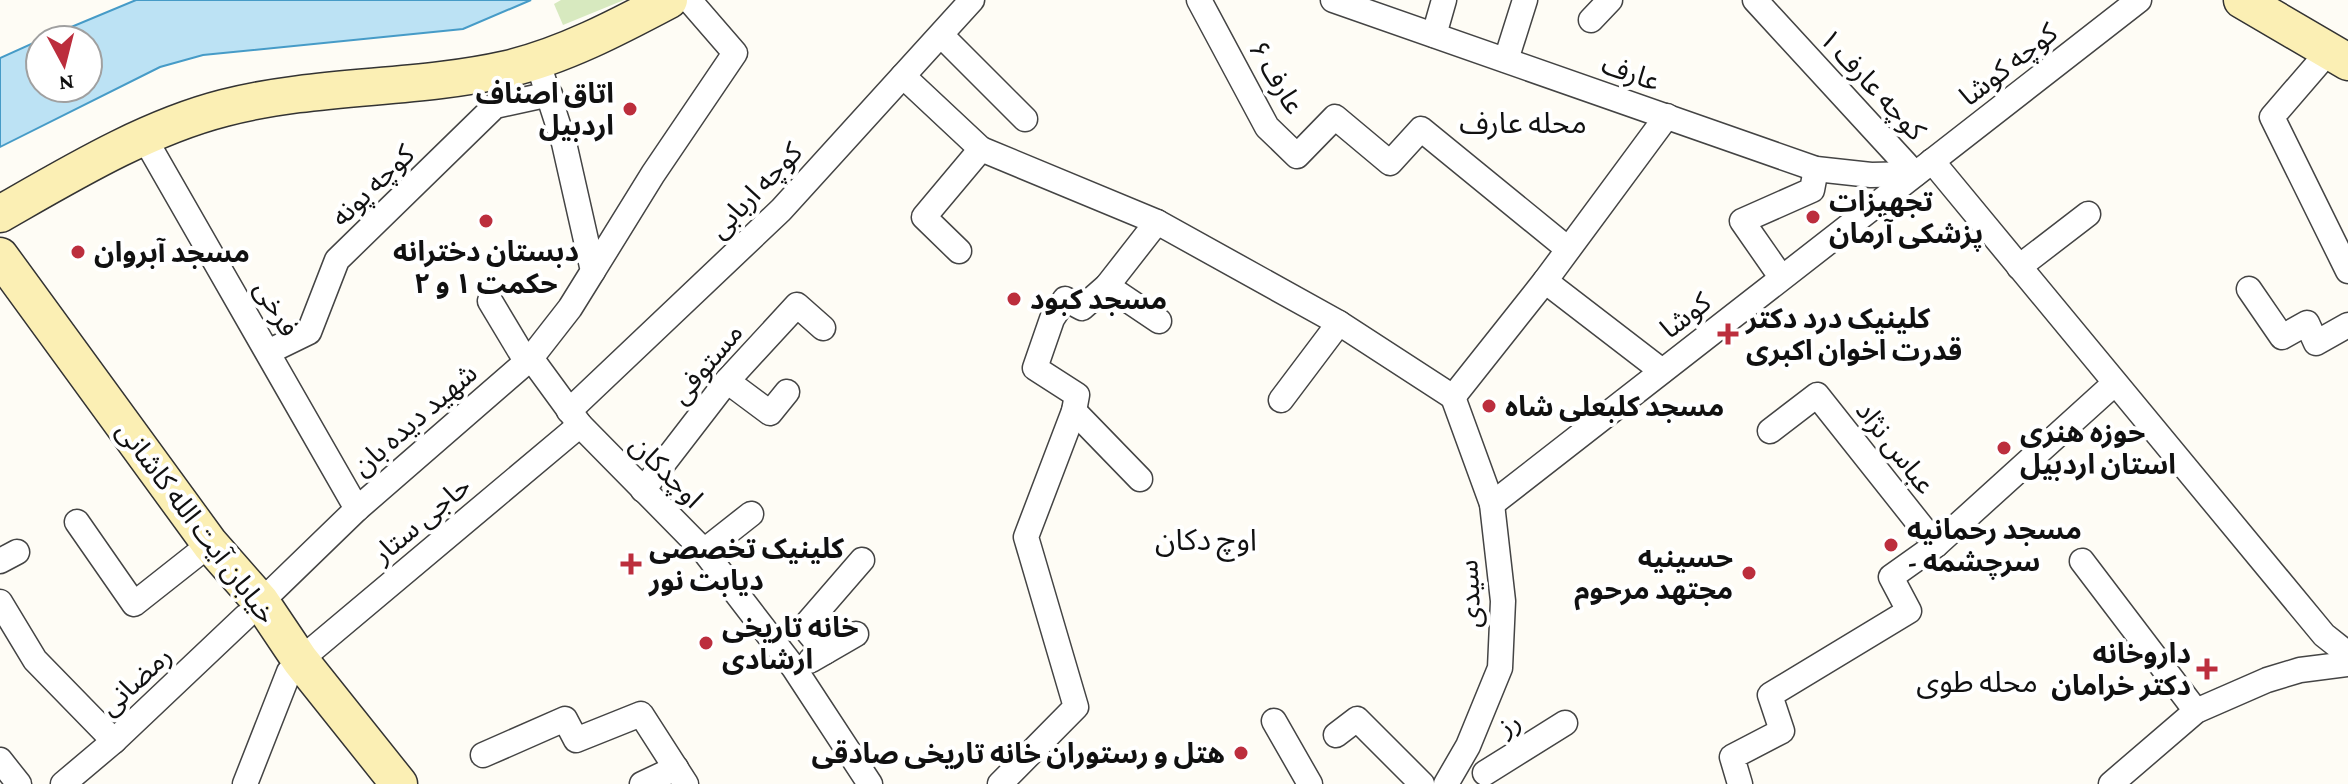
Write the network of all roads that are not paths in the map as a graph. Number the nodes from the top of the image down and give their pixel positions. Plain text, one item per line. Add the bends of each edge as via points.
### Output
1 (669, 0) edge
2 (689, 0) edge
3 (972, 0) edge
4 (1199, 0) edge
5 (1333, 0) edge
6 (1444, 0) edge
7 (1525, 0) edge
8 (1610, 0) edge
9 (1755, 0) edge
10 (2139, 0) edge
11 (2242, 0) edge
12 (2289, 0) edge
13 (1591, 20) dead end
14 (1434, 35) junction
15 (942, 36) junction
16 (2342, 49) edge
17 (537, 60) junction
18 (1506, 60) junction
19 (903, 76) junction
20 (550, 94) junction
21 (1667, 116) junction
22 (1025, 119) dead end
23 (145, 139) junction
24 (981, 149) junction
25 (1924, 168) junction
26 (1816, 169) junction
27 (17, 196) edge
28 (0, 214) edge
29 (2088, 214) dead end
30 (1157, 222) junction
31 (1568, 249) junction
32 (959, 251) dead end
33 (0, 256) edge
34 (2019, 267) junction
35 (593, 271) junction
36 (2348, 271) edge
37 (1781, 277) junction
38 (1545, 281) junction
39 (1107, 286) junction
40 (2249, 289) dead end
41 (490, 301) dead end
42 (1159, 321) dead end
43 (1339, 323) junction
44 (2348, 325) edge
45 (823, 328) dead end
46 (268, 352) junction
47 (529, 360) junction
48 (1662, 371) junction
49 (727, 381) junction
50 (2115, 383) junction
51 (787, 392) dead end
52 (1453, 397) junction
53 (1281, 400) dead end
54 (1074, 411) junction
55 (574, 418) junction
56 (1770, 431) dead end
57 (1140, 479) dead end
58 (643, 490) junction
59 (1492, 504) junction
60 (357, 509) junction
61 (751, 514) dead end
62 (77, 522) dead end
63 (1936, 545) junction
64 (203, 550) junction
65 (704, 551) junction
66 (862, 560) dead end
67 (2082, 561) dead end
68 (0, 602) edge
69 (253, 610) junction
70 (856, 634) dead end
71 (825, 652) junction
72 (2348, 654) edge
73 (2348, 664) edge
74 (295, 666) junction
75 (794, 668) junction
76 (2196, 711) junction
77 (1274, 721) dead end
78 (1565, 723) dead end
79 (1336, 735) dead end
80 (114, 741) junction
81 (1468, 746) junction
82 (483, 755) dead end
83 (0, 760) edge
84 (681, 776) edge
85 (1489, 779) edge
86 (19, 784) edge
87 (63, 784) edge
88 (245, 784) edge
89 (399, 784) edge
90 (642, 784) edge
91 (870, 784) edge
92 (1000, 784) edge
93 (1310, 784) edge
94 (1422, 784) edge
95 (1446, 784) edge
96 (1740, 784) edge
97 (2111, 784) edge

1 - 17 main road
2 - 35 street, شهید دیده بان via 735,53
3 - 15 street, کوچه اربابی
4 - 31 street, عارف ۶ via 1267,127 1297,156 1335,117 1390,163 1421,129
5 - 14 street, عارف
6 - 14 street
7 - 18 street
8 - 13 street
9 - 25 street, کوچه عارف ۱
10 - 25 street, کوچه کوشا
11 - 16 main road
12 - 16 main road
14 - 18 street, عارف
15 - 19 street, کوچه اربابی
15 - 22 street
16 - 36 street via 2272,117
17 - 20 street
17 - 23 main road via 460,77 263,99 190,118
18 - 21 street, عارف
19 - 24 street
19 - 55 street, کوچه اربابی via 781,210
20 - 35 street
20 - 46 street, کوچه پونه via 495,106 337,260 309,332
21 - 26 street, عارف
21 - 31 street
23 - 27 main road
23 - 46 street, فرخی
24 - 30 street
24 - 32 street via 924,217
25 - 26 street, عارف via 1871,175
25 - 34 street, کوچه عارف ۱
25 - 37 street, کوشا
26 - 37 street via 1812,190 1742,221
27 - 28 main road
29 - 34 street
30 - 39 street
30 - 43 street
31 - 38 street
33 - 64 main road, خیابان آیت الله کاشانی
34 - 50 street, کوچه عارف ۱
35 - 47 street, شهید دیده بان
37 - 48 street, کوشا
38 - 48 street
38 - 52 street
39 - 42 street
39 - 54 street via 1082,308 1065,299 1035,368 1077,395
40 - 44 street via 2282,337 2307,323 2316,343
41 - 47 street, اوچدکان
43 - 52 street
43 - 53 street
45 - 49 street, مستوفی via 797,305
46 - 60 street, فرخی
47 - 55 street, اوچدکان
47 - 60 street, شهید دیده بان
48 - 59 street, کوشا
49 - 51 street via 770,413
49 - 58 street, مستوفی
50 - 63 street
50 - 72 street, کوچه عارف ۱ via 2324,635
52 - 59 street, سیدی
54 - 57 street
54 - 92 street via 1026,537 1076,707
55 - 58 street, اوچدکان
55 - 74 street, حاجی ستار
56 - 63 street, عباس نژاد via 1817,395
58 - 65 street, اوچدکان
59 - 81 street, سیدی via 1503,601 1500,668
60 - 69 street, شهید دیده بان
61 - 65 street
62 - 64 street via 134,604
63 - 96 street via 1891,577 1909,611 1770,695 1782,731 1732,757
64 - 69 main road, خیابان آیت الله کاشانی
65 - 75 street, اوچدکان
66 - 71 street via 804,627
67 - 76 street
68 - 80 street via 35,660
69 - 74 main road, خیابان آیت الله کاشانی
69 - 80 street, رمضانی
70 - 71 street
71 - 75 street
73 - 76 street via 2267,680
74 - 88 street, حاجی ستار
74 - 89 main road, خیابان آیت الله کاشانی
75 - 91 street, اوچدکان
76 - 97 street
77 - 93 street
78 - 85 street, رز
79 - 94 street via 1357,719
80 - 87 street, رمضانی
81 - 85 street, رز
81 - 95 street, سیدی
82 - 84 street via 565,719 576,740 641,714
83 - 86 street
84 - 90 street

